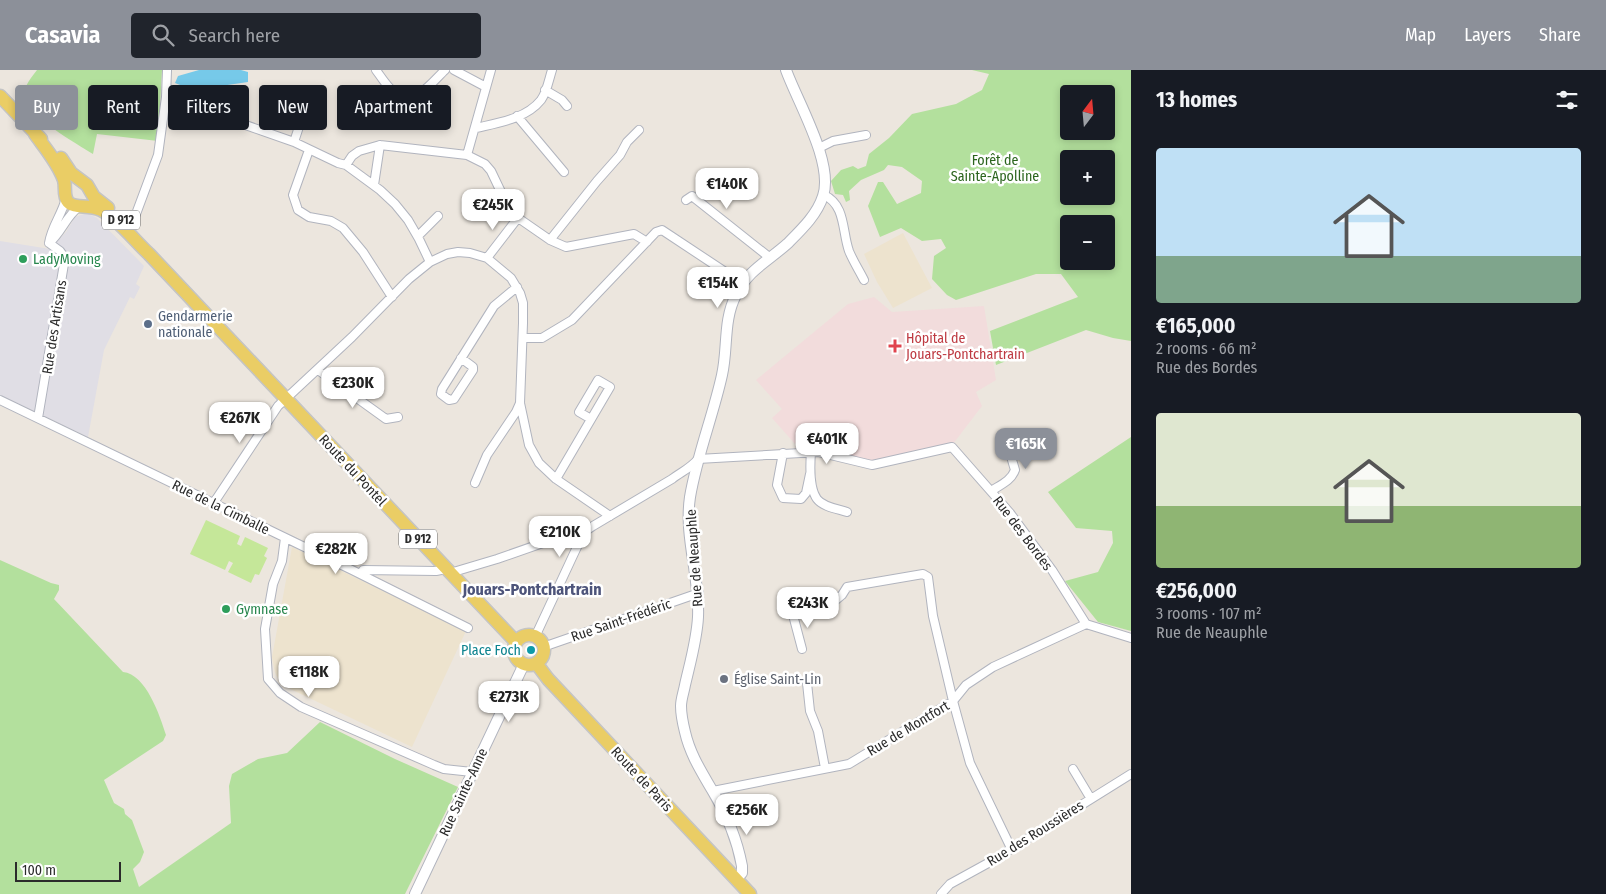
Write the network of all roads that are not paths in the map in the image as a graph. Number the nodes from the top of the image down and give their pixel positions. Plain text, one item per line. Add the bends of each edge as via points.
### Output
1 (167, 70) edge
2 (376, 70) edge
3 (445, 70) edge
4 (454, 70) edge
5 (491, 70) edge
6 (552, 70) edge
7 (786, 70) edge
8 (486, 87) junction
9 (545, 90) junction
10 (0, 96) edge
11 (166, 97) junction
12 (568, 106) dead end
13 (517, 116) junction
14 (476, 128) junction
15 (298, 130) edge
16 (639, 130) dead end
17 (35, 134) junction
18 (866, 135) dead end
19 (294, 142) junction
20 (380, 145) junction
21 (819, 148) junction
22 (309, 150) junction
23 (466, 155) junction
24 (346, 165) junction
25 (564, 172) dead end
26 (374, 185) junction
27 (87, 186) junction
28 (65, 194) junction
29 (823, 197) junction
30 (686, 200) dead end
31 (81, 206) junction
32 (438, 216) dead end
33 (517, 219) junction
34 (127, 226) junction
35 (418, 236) junction
36 (550, 240) junction
37 (648, 242) junction
38 (50, 243) junction
39 (150, 254) junction
40 (769, 257) junction
41 (487, 258) junction
42 (430, 262) junction
43 (864, 280) dead end
44 (742, 283) junction
45 (517, 287) junction
46 (392, 297) junction
47 (523, 338) junction
48 (461, 358) junction
49 (318, 370) junction
50 (0, 400) edge
51 (285, 400) junction
52 (520, 403) junction
53 (398, 417) dead end
54 (38, 418) junction
55 (591, 419) junction
56 (1045, 433) dead end
57 (811, 452) junction
58 (783, 453) junction
59 (698, 458) junction
60 (810, 474) junction
61 (556, 479) junction
62 (475, 483) dead end
63 (991, 491) junction
64 (213, 504) junction
65 (847, 512) dead end
66 (610, 516) junction
67 (584, 532) junction
68 (285, 538) junction
69 (448, 571) junction
70 (361, 574) junction
71 (699, 593) junction
72 (1086, 624) junction
73 (468, 628) dead end
74 (535, 636) junction
75 (1131, 638) edge
76 (516, 642) junction
77 (543, 647) junction
78 (802, 649) dead end
79 (530, 663) junction
80 (807, 683) dead end
81 (953, 701) junction
82 (825, 768) junction
83 (1073, 769) dead end
84 (472, 772) junction
85 (1131, 774) edge
86 (713, 791) junction
87 (1091, 799) junction
88 (1011, 848) junction
89 (736, 879) junction
90 (415, 894) edge
91 (750, 894) edge
92 (941, 894) edge

1 - 11 street
2 - 3 street via 400,96 414,96
4 - 8 street
5 - 8 street
6 - 9 street
7 - 21 street
8 - 14 street
9 - 12 street
9 - 13 street via 541,100
10 - 17 main road, Route du Pontel / D 912
11 - 19 street
11 - 34 street via 158,155 136,214
13 - 14 street
13 - 25 street
14 - 23 street
15 - 19 street
16 - 36 street
17 - 27 main road, Route du Pontel / D 912
17 - 28 main road, Route du Pontel / D 912 via 58,167
18 - 21 street via 834,141
19 - 22 street
20 - 23 street
20 - 24 street via 359,151
20 - 26 street
21 - 29 street via 825,166
22 - 24 street
22 - 46 street via 293,195 298,210 308,217 331,221 343,228
23 - 33 street via 485,164 491,171 507,207
24 - 26 street
26 - 35 street via 395,204
27 - 28 main road via 78,181 72,182
27 - 31 main road via 90,198
27 - 34 main road, Route du Pontel / D 912 via 94,197
28 - 31 main road, Route du Pontel via 71,205
28 - 38 street via 63,209 51,230
29 - 40 street, Rue de Neauphle via 810,220
29 - 43 street via 833,202 840,212 849,250
30 - 40 street via 692,196
31 - 38 street
31 - 39 main road, Route du Pontel / D 912 via 107,214
32 - 35 street
33 - 36 street
33 - 41 street
34 - 39 main road, Route du Pontel / D 912
35 - 42 street
36 - 37 street via 566,246 634,234
37 - 44 street via 662,230
37 - 47 street via 572,320 542,338
38 - 54 street, Rue des Artisans via 65,258
39 - 51 main road, Route du Pontel / D 912
40 - 44 street, Rue de Neauphle
41 - 42 street via 458,252
41 - 45 street via 502,269
42 - 46 street
44 - 59 street, Rue de Neauphle via 730,312 723,372
45 - 47 street via 523,303
45 - 48 street via 494,306
46 - 49 street
47 - 52 street
48 - 48 street via 442,389 441,394 449,400 454,400 473,370 473,366
49 - 51 street
49 - 53 street via 386,418
50 - 54 street, Rue de la Cimballe
51 - 64 street
51 - 69 main road, Route du Pontel / D 912
52 - 61 street via 529,445 539,463
52 - 62 street via 487,455
54 - 64 street, Rue de la Cimballe
55 - 55 street via 610,387 598,380 579,412
55 - 61 street
56 - 63 street via 1012,450 1013,475
57 - 58 street
57 - 60 street
57 - 63 street, Rue des Bordes via 872,465 952,447
58 - 59 street
58 - 60 street via 777,485 782,498 801,499 806,493
59 - 66 street via 689,468
59 - 71 street, Rue de Neauphle via 688,516
60 - 65 street via 817,498
61 - 66 street
63 - 72 street, Rue des Bordes via 1052,570
64 - 68 street, Rue de la Cimballe
66 - 67 street
67 - 69 street via 580,530 497,559
67 - 74 street
68 - 70 street, Rue de la Cimballe
68 - 84 street via 265,629 268,679 280,693 301,707 434,765
69 - 70 street via 362,570
69 - 76 main road, Route du Pontel / D 912
70 - 73 street, Rue de la Cimballe
71 - 77 street, Rue Saint-Frédéric
71 - 86 street, Rue de Neauphle via 698,619 681,706 692,757
72 - 75 street
72 - 81 street, Rue de Montfort via 993,667 966,685
74 - 76 main road via 526,636
74 - 77 main road
76 - 79 main road via 515,655
77 - 79 main road via 542,656
78 - 81 street via 793,615 798,607 836,600 847,586 926,575
79 - 84 street, Rue Sainte-Anne
79 - 89 main road, Route de Paris
80 - 82 street via 810,711 818,730
81 - 82 street, Rue de Montfort via 849,764
81 - 88 street via 970,763
82 - 86 street, Rue de Montfort
83 - 87 street
84 - 90 street, Rue Sainte-Anne
85 - 87 street, Rue des Roussières
86 - 89 street, Rue de Neauphle via 730,823 742,862 742,873
87 - 88 street, Rue des Roussières
88 - 92 street, Rue des Roussières via 950,884
89 - 91 main road, Route de Paris

